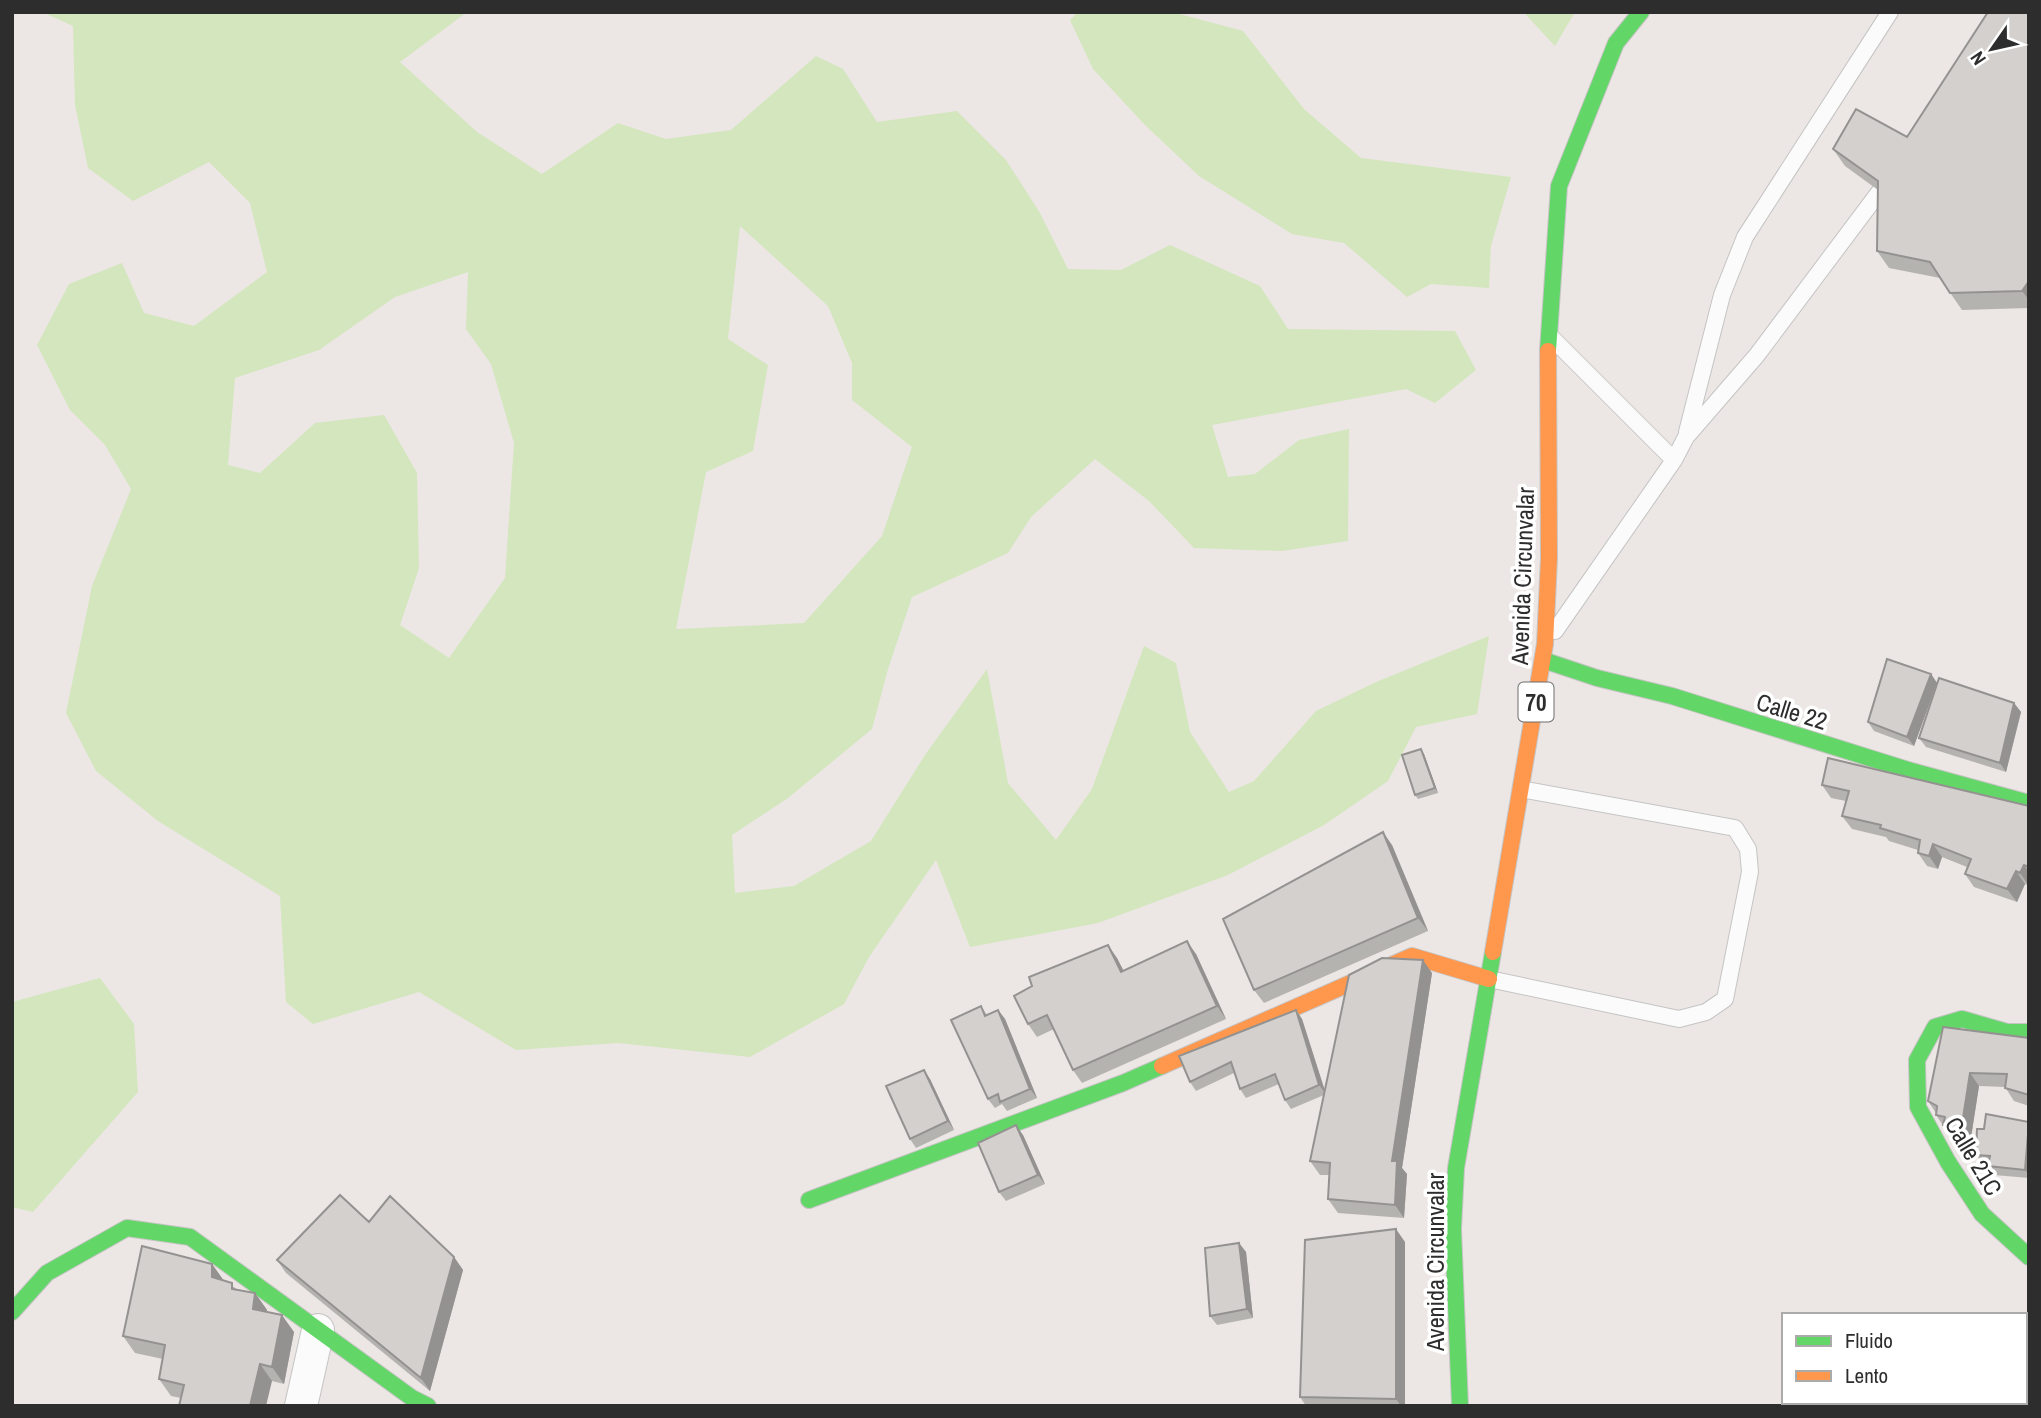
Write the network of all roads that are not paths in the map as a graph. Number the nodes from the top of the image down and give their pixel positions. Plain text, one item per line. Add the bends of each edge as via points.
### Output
1 (1641, 12) edge
2 (1890, 12) edge
3 (1880, 191) edge
4 (1548, 333) junction
5 (1686, 438) junction
6 (1674, 460) junction
7 (1544, 652) junction
8 (1521, 789) junction
9 (2029, 803) edge
10 (1489, 979) junction
11 (2029, 1032) edge
12 (809, 1200) dead end
13 (2029, 1257) edge
14 (12, 1312) edge
15 (318, 1331) junction
16 (301, 1406) edge
17 (428, 1406) edge
18 (1460, 1406) edge

1 - 4 street, Avenida Circunvalar / 70 via 1616,43 1559,186
2 - 5 lane via 1745,237 1722,295
3 - 5 lane via 1757,355
4 - 6 lane
4 - 7 street, Avenida Circunvalar / 70 via 1549,558
5 - 6 lane
6 - 7 lane
7 - 8 street, Avenida Circunvalar / 70
7 - 9 street, Calle 22 via 1597,678 1672,696
8 - 10 street, Avenida Circunvalar / 70
8 - 10 lane via 1735,828 1748,849 1750,872 1725,999 1706,1012 1679,1019
10 - 12 street via 1412,956 1123,1083
10 - 18 street, Avenida Circunvalar / 70 via 1456,1168 1453,1229
11 - 13 street, Calle 21C via 2007,1032 1962,1019 1936,1027 1917,1060 1918,1107 1948,1162 1982,1214
14 - 15 street via 47,1273 127,1228 190,1237
15 - 16 street
15 - 17 street

